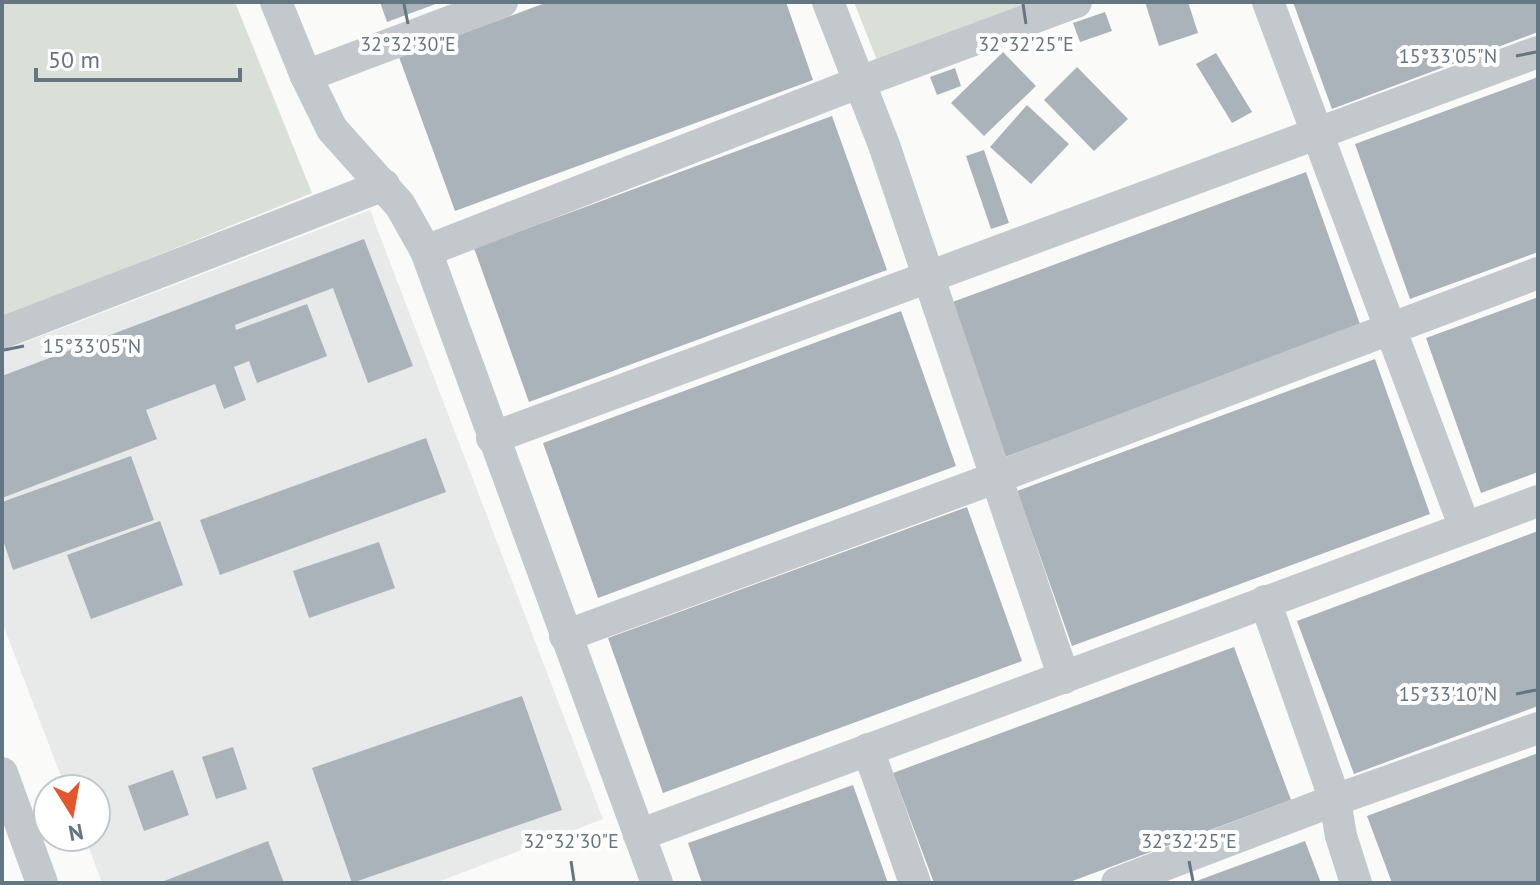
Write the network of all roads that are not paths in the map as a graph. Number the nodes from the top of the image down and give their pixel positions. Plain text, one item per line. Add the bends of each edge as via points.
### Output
1 (276, 2) edge
2 (502, 2) edge
3 (828, 2) edge
4 (1076, 2) edge
5 (1268, 2) edge
6 (1538, 52) edge
7 (306, 76) junction
8 (860, 82) junction
9 (1316, 133) junction
10 (384, 185) junction
11 (426, 251) junction
12 (1538, 273) edge
13 (929, 276) junction
14 (1390, 329) junction
15 (2, 333) edge
16 (492, 438) junction
17 (995, 478) junction
18 (1538, 501) edge
19 (1465, 528) junction
20 (1265, 601) junction
21 (565, 636) junction
22 (1064, 678) junction
23 (1538, 728) edge
24 (868, 749) junction
25 (2, 773) edge
26 (1335, 800) junction
27 (639, 835) junction
28 (647, 880) edge
29 (42, 883) edge
30 (915, 883) edge
31 (1117, 883) edge
32 (1356, 883) edge

1 - 7 street
2 - 7 street
3 - 8 street
4 - 8 street
5 - 9 street
6 - 9 street
7 - 10 street via 332,129
8 - 11 street
8 - 13 street
9 - 13 street
9 - 14 street
10 - 11 street
10 - 15 street
11 - 16 street
12 - 14 street
13 - 16 street
13 - 17 street
14 - 17 street
14 - 19 street
16 - 21 street
17 - 21 street
17 - 22 street
18 - 19 street
19 - 20 street
20 - 22 street
20 - 26 street
21 - 27 street
22 - 24 street
23 - 26 street
24 - 27 street
24 - 30 street
25 - 29 street
26 - 31 street
26 - 32 street
27 - 28 street

